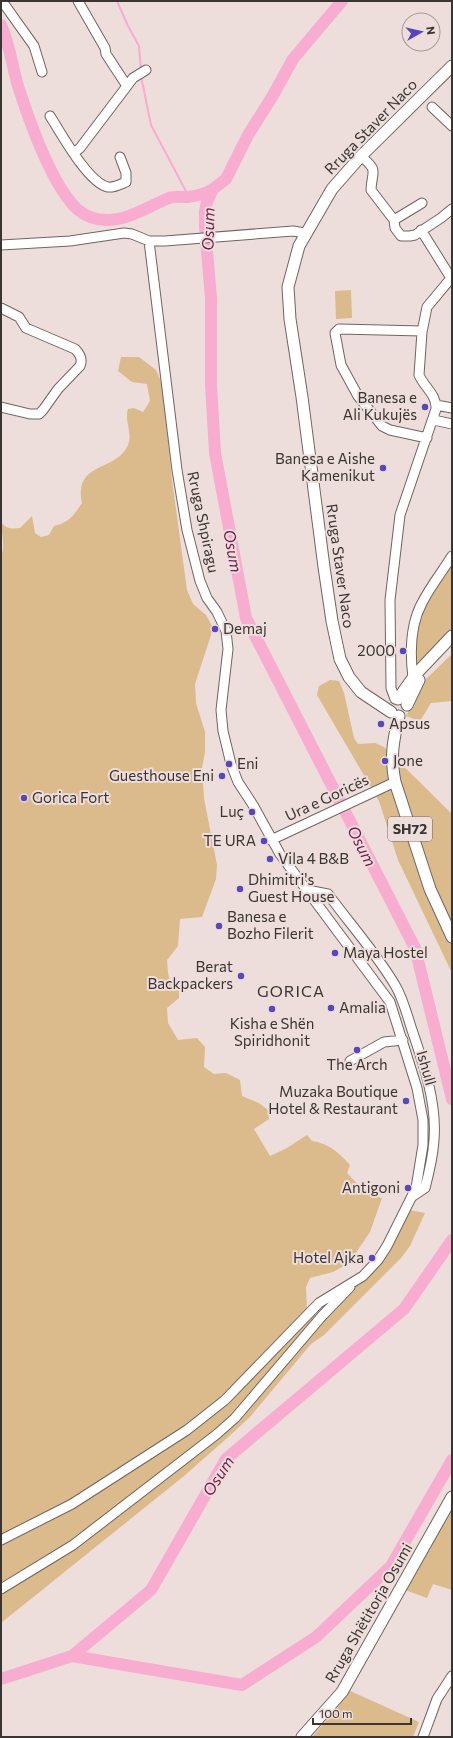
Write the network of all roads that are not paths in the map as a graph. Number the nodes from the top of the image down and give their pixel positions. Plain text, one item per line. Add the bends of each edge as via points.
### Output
1 (2, 1) edge
2 (78, 1) edge
3 (452, 66) edge
4 (146, 70) dead end
5 (42, 72) dead end
6 (127, 86) junction
7 (432, 106) dead end
8 (50, 116) dead end
9 (452, 126) edge
10 (74, 153) junction
11 (361, 156) junction
12 (120, 157) dead end
13 (422, 203) dead end
14 (452, 209) edge
15 (394, 220) junction
16 (421, 230) junction
17 (305, 233) junction
18 (149, 241) junction
19 (1, 245) edge
20 (452, 278) edge
21 (1, 308) edge
22 (422, 331) junction
23 (436, 405) junction
24 (1, 407) edge
25 (452, 408) edge
26 (434, 420) junction
27 (452, 424) edge
28 (427, 438) junction
29 (452, 556) edge
30 (452, 636) edge
31 (452, 642) edge
32 (413, 678) junction
33 (397, 706) junction
34 (395, 782) junction
35 (271, 840) junction
36 (307, 890) junction
37 (452, 937) edge
38 (403, 1040) junction
39 (350, 1061) dead end
40 (412, 1196) junction
41 (353, 1283) junction
42 (452, 1497) edge
43 (1, 1540) edge
44 (1, 1589) edge
45 (452, 1676) edge
46 (302, 1737) edge
47 (423, 1737) edge

1 - 5 street via 34,46
2 - 6 street via 106,54
3 - 11 main road, Rruga Staver Naco
4 - 6 street
6 - 10 street
7 - 9 street
8 - 10 street
10 - 12 street via 89,174 109,187 126,182 126,173
11 - 15 street via 374,170 371,190
11 - 17 main road, Rruga Staver Naco via 332,189
13 - 15 street
14 - 16 street
15 - 16 street via 395,228 401,236 410,236
16 - 20 street
17 - 18 street via 293,231
17 - 33 main road, Rruga Staver Naco via 288,287 290,319 332,621 340,659 349,677 367,696
18 - 19 street via 124,233 70,241
18 - 35 street, Rruga Shpiragu via 177,470 187,530 200,581 207,598 225,626 227,638 228,649 221,700 223,731 238,782
20 - 22 street via 427,307
21 - 24 street via 20,317 26,328 75,349 82,362 39,414
22 - 23 street via 419,374
22 - 28 street via 339,329 335,333 341,365 358,396 382,426
23 - 25 street
23 - 26 street
26 - 27 street
26 - 28 street
28 - 33 street via 400,515 391,582 391,688
29 - 32 street via 417,615 411,656
30 - 32 main road, SH72
31 - 33 main road, SH72
32 - 33 main road, SH72
33 - 34 main road, SH72 via 392,753
34 - 35 street, Ura e Goricës
34 - 37 main road, SH72 via 430,889
35 - 36 street, Ishull
36 - 38 street, Ishull via 388,998
36 - 40 street via 328,894 388,974 405,1008 421,1055 434,1114 434,1140 425,1188
38 - 39 street via 384,1042
38 - 40 street, Ishull via 423,1120 421,1162 418,1182
40 - 41 street, Ishull via 378,1260
41 - 43 street, Ishull via 319,1303 225,1400 199,1421 91,1493
41 - 44 street via 235,1418 218,1434 73,1545
42 - 46 main road, Rruga Shëtitorja Osumi via 342,1692
45 - 47 street via 437,1700

